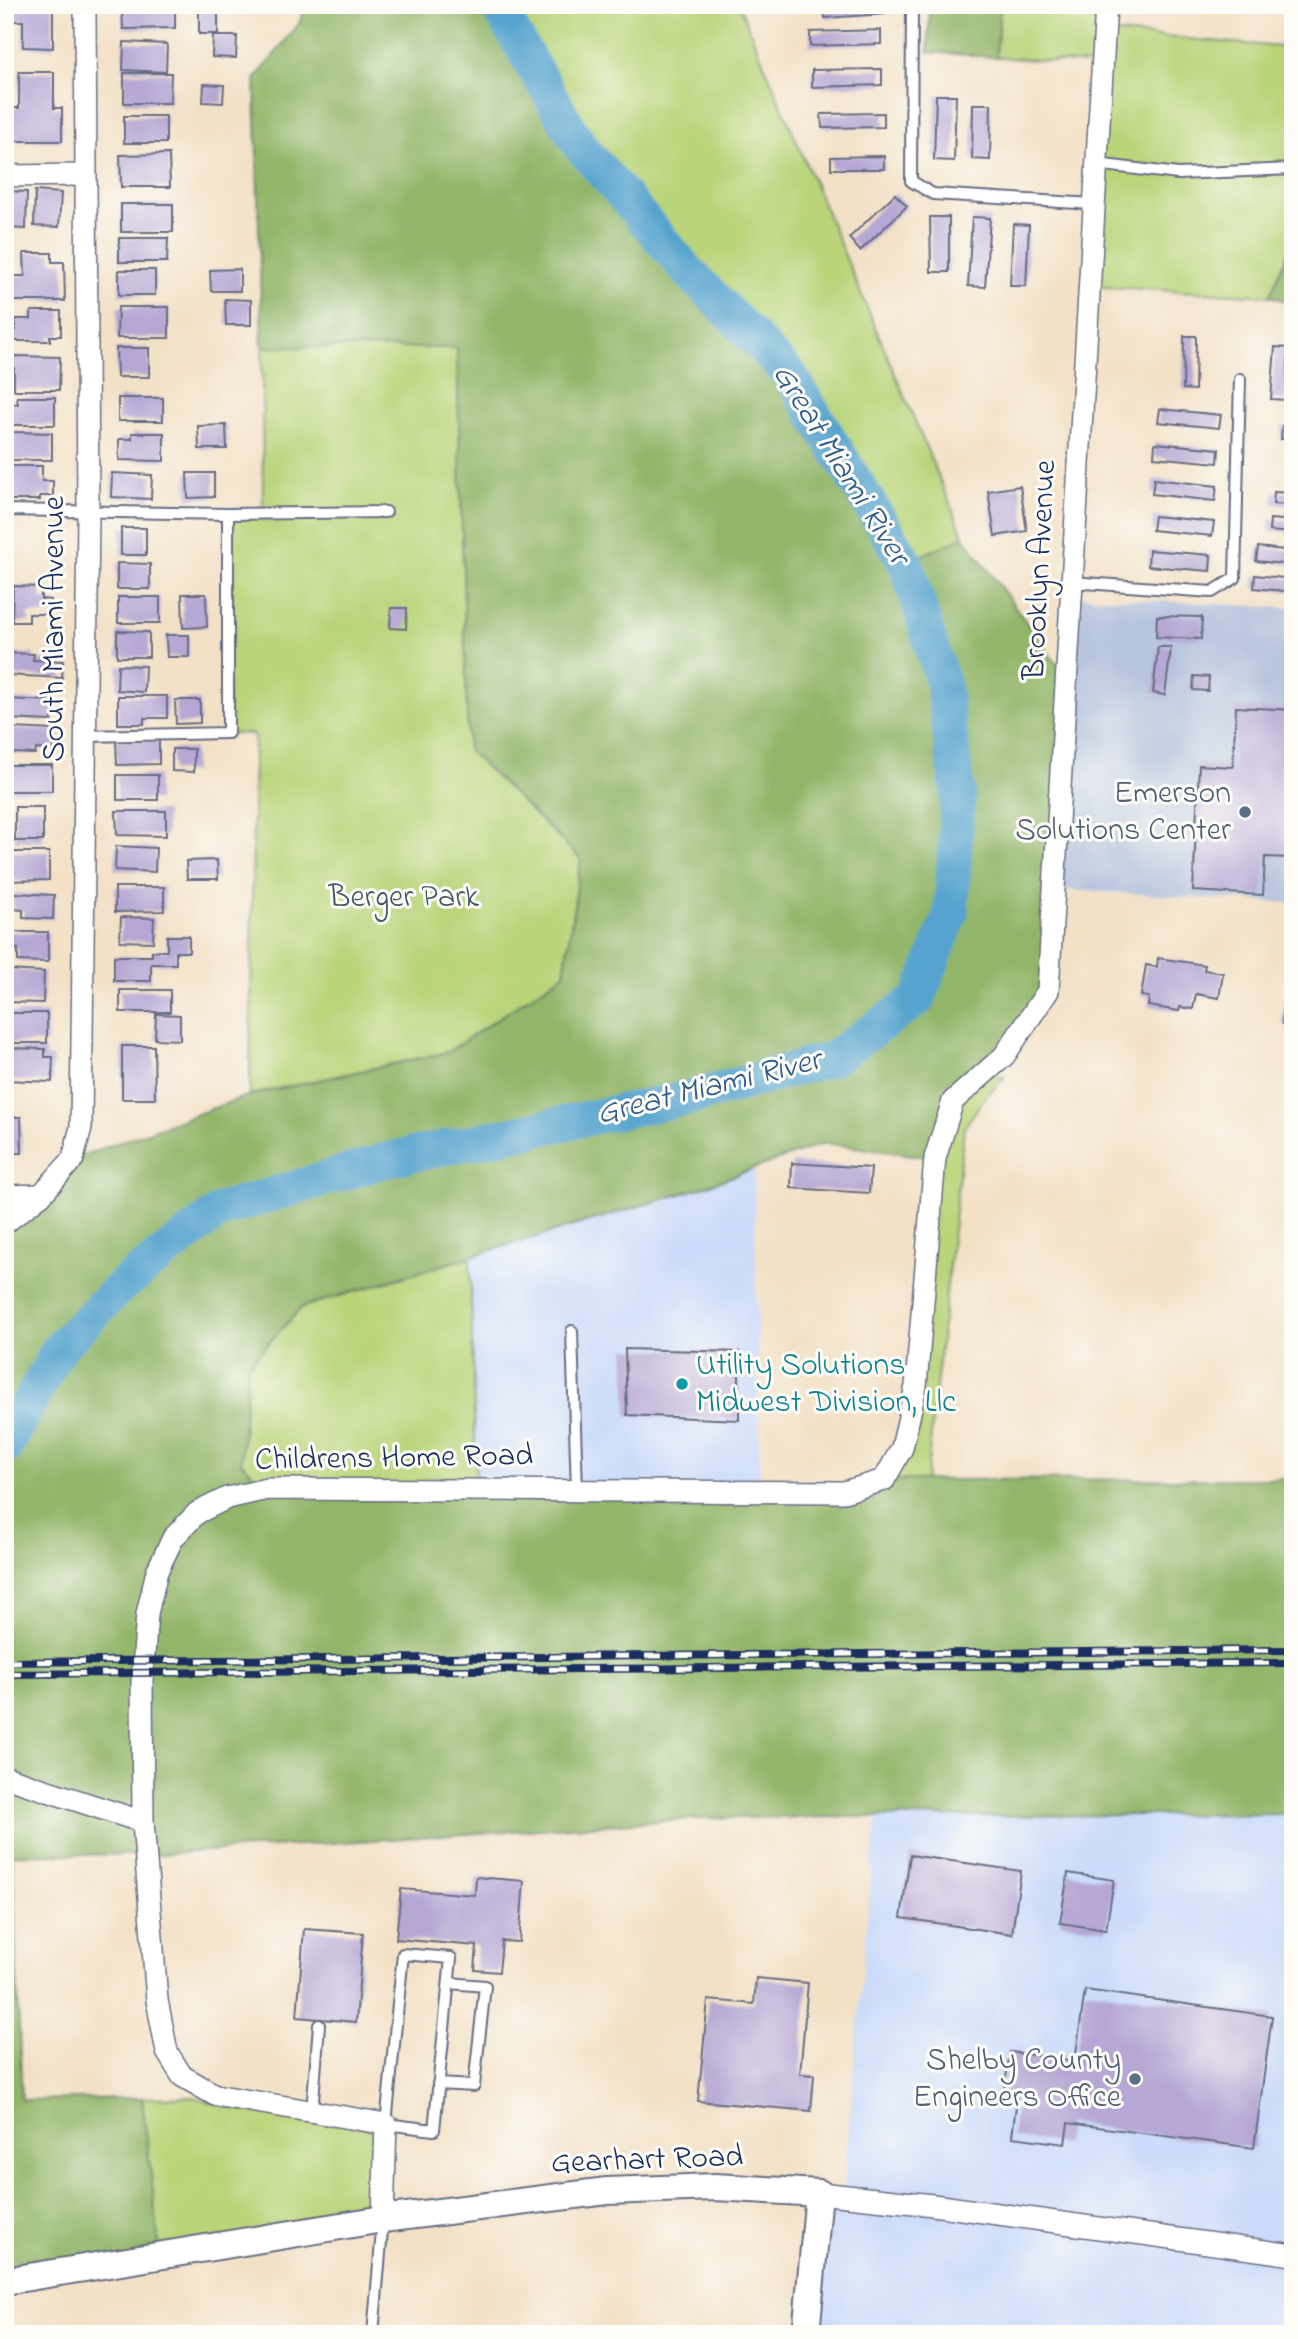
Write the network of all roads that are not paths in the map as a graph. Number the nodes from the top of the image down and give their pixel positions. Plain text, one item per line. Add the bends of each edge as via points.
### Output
1 (85, 5) edge
2 (912, 5) edge
3 (1106, 5) edge
4 (1096, 164) junction
5 (1293, 169) edge
6 (5, 176) edge
7 (85, 176) junction
8 (1093, 204) junction
9 (1240, 379) dead end
10 (5, 510) edge
11 (88, 512) junction
12 (386, 512) dead end
13 (228, 514) junction
14 (1071, 582) junction
15 (85, 736) junction
16 (954, 1101) joint
17 (41, 1195) junction
18 (5, 1196) edge
19 (5, 1223) edge
20 (572, 1331) dead end
21 (577, 1491) junction
22 (5, 1777) edge
23 (143, 1822) junction
24 (449, 1983) junction
25 (319, 2025) dead end
26 (438, 2084) junction
27 (312, 2112) junction
28 (386, 2124) junction
29 (819, 2193) junction
30 (383, 2219) junction
31 (1293, 2255) edge
32 (5, 2281) edge
33 (373, 2334) edge
34 (806, 2334) edge

1 - 7 street, South Miami Avenue
2 - 8 lane via 911,181 933,194
3 - 4 street, Brooklyn Avenue
4 - 5 lane via 1178,174
4 - 8 street, Brooklyn Avenue
6 - 7 street
7 - 11 street, South Miami Avenue
8 - 14 street, Brooklyn Avenue
9 - 14 lane via 1235,578 1212,592
10 - 11 lane
11 - 13 lane
11 - 15 street, South Miami Avenue
12 - 13 lane
13 - 15 lane via 228,733
14 - 16 street, Brooklyn Avenue via 1048,991 1004,1056
15 - 17 street, South Miami Avenue via 81,1127 73,1159
16 - 21 street, Childrens Home Road via 934,1158 916,1387 902,1448 884,1480 844,1492
17 - 18 street
17 - 19 street, South Miami Avenue
20 - 21 lane
21 - 23 street, Childrens Home Road via 267,1489 227,1498 197,1513 173,1538 157,1571 147,1614 142,1681
22 - 23 street
23 - 27 street, Childrens Home Road via 157,2000 167,2052 182,2076 215,2095
24 - 26 lane
24 - 26 lane via 485,1986 484,1998 474,2086
24 - 28 lane via 452,1958 403,1954
25 - 27 lane
26 - 28 lane via 433,2130
27 - 28 street, Childrens Home Road
28 - 30 street
29 - 30 street, Gearhart Road via 715,2187 607,2191
29 - 31 street, Gearhart Road
29 - 34 street
30 - 32 street, Gearhart Road
30 - 33 lane

